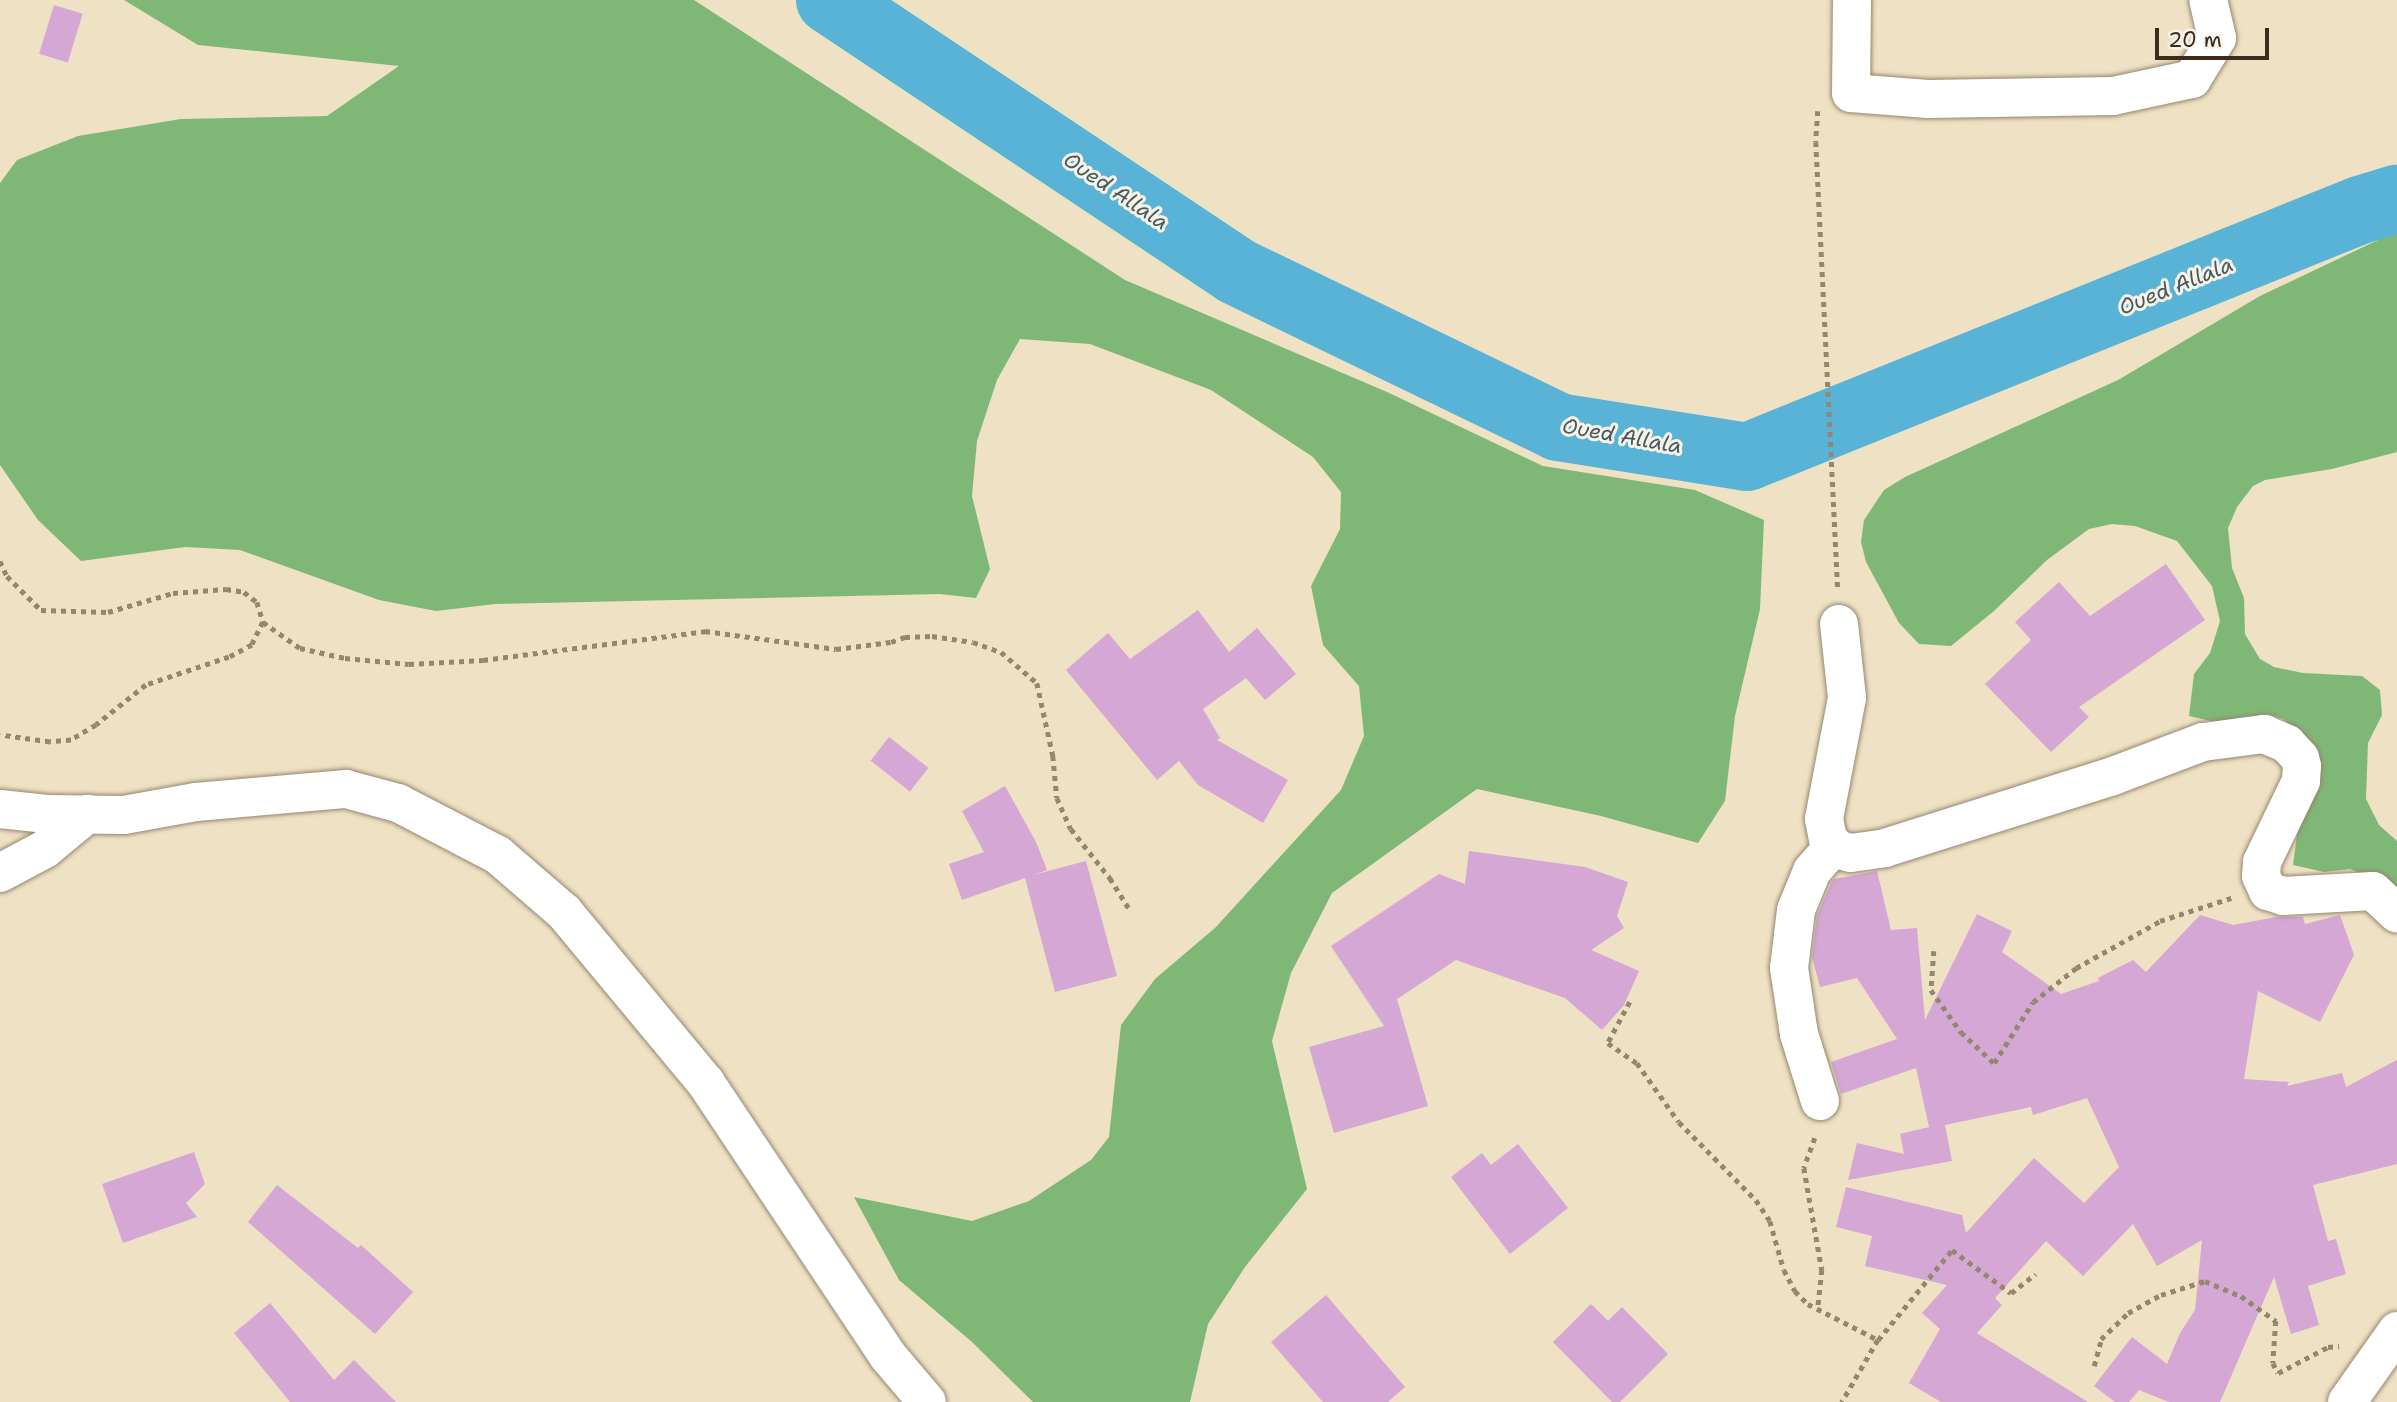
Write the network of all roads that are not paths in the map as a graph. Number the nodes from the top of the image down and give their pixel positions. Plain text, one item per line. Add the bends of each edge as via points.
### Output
1 (1852, 0) edge
2 (2208, 0) edge
3 (1839, 624) road end
4 (0, 809) edge
5 (87, 814) junction
6 (1833, 847) junction
7 (0, 873) edge
8 (2397, 913) edge
9 (1820, 1101) road end
10 (2387, 1344) edge
11 (928, 1402) edge
12 (2347, 1402) edge

1 - 2 street via 1851,93 1928,99 2113,96 2192,79 2217,38
3 - 6 street via 1847,698 1824,819
4 - 5 street
5 - 7 street via 45,849
5 - 11 street via 124,815 196,802 346,789 398,803 498,855 564,912 706,1083 888,1356
6 - 8 street via 1851,853 1885,848 2203,743 2264,734 2281,738 2302,766 2301,781 2262,862 2261,876 2268,891 2283,896 2373,891
6 - 9 street via 1812,872 1796,910 1789,968 1799,1034
10 - 12 street

